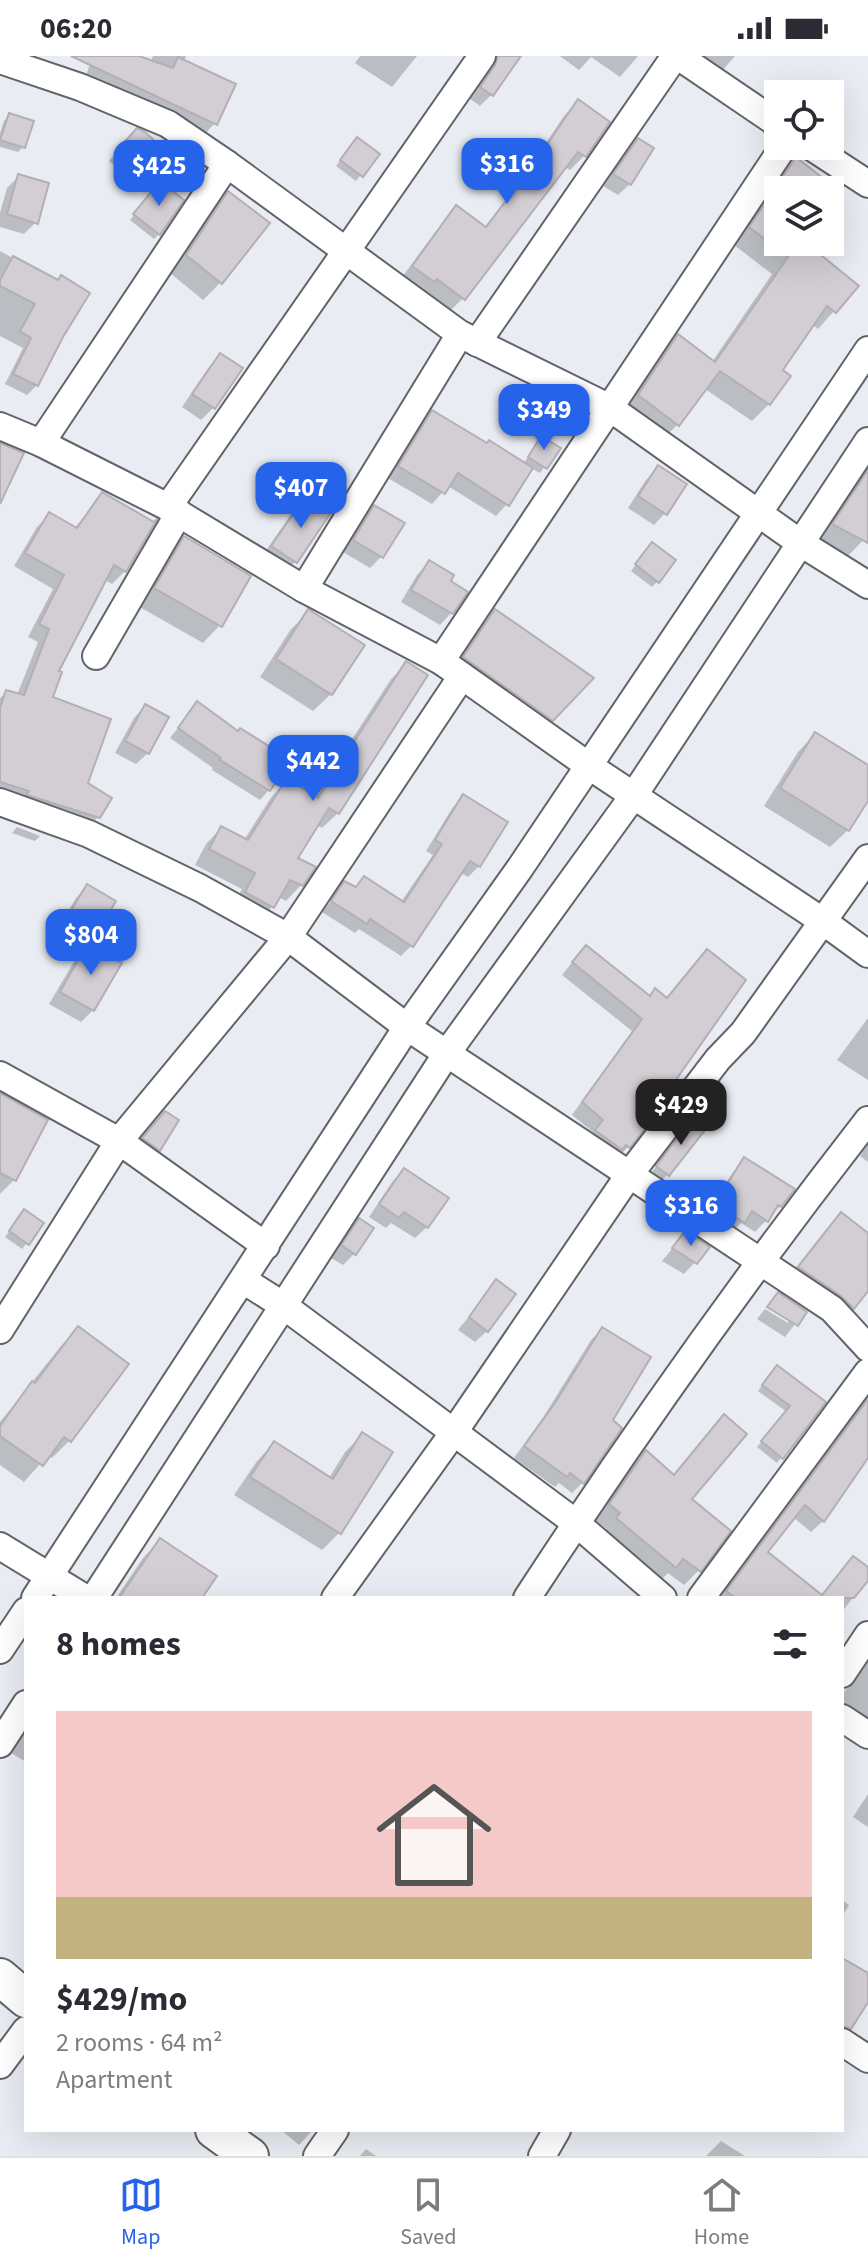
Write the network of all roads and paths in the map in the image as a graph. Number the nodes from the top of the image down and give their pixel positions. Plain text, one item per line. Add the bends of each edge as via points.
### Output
1 (482, 56) edge
2 (677, 56) edge
3 (6, 59) edge
4 (764, 115) edge
5 (775, 160) edge
6 (831, 160) edge
7 (227, 164) junction
8 (868, 184) edge
9 (347, 250) junction
10 (469, 338) junction
11 (868, 350) edge
12 (610, 408) junction
13 (0, 426) edge
14 (868, 441) edge
15 (41, 443) junction
16 (173, 510) junction
17 (759, 514) junction
18 (799, 542) junction
19 (868, 585) edge
20 (304, 589) junction
21 (96, 656) dead end
22 (452, 668) junction
23 (589, 766) junction
24 (634, 795) junction
25 (0, 802) edge
26 (868, 858) edge
27 (824, 922) junction
28 (288, 937) junction
29 (868, 954) edge
30 (407, 1027) junction
31 (447, 1053) junction
32 (0, 1075) edge
33 (868, 1120) edge
34 (119, 1141) junction
35 (629, 1175) junction
36 (266, 1246) junction
37 (759, 1261) junction
38 (243, 1280) junction
39 (284, 1306) junction
40 (0, 1330) edge
41 (868, 1348) edge
42 (868, 1372) edge
43 (454, 1432) junction
44 (576, 1523) junction
45 (0, 1546) edge
46 (42, 1587) edge
47 (77, 1596) edge
48 (95, 1596) edge
49 (336, 1596) edge
50 (528, 1596) edge
51 (661, 1596) edge
52 (702, 1596) edge
53 (24, 1614) edge
54 (868, 1635) edge
55 (0, 1650) edge
56 (844, 1671) edge
57 (24, 1707) edge
58 (844, 1719) edge
59 (868, 1735) edge
60 (0, 1744) edge
61 (0, 1977) edge
62 (24, 1997) edge
63 (24, 2033) edge
64 (844, 2043) edge
65 (868, 2059) edge
66 (0, 2065) edge
67 (217, 2132) edge
68 (334, 2132) edge
69 (556, 2132) edge
70 (250, 2156) edge
71 (317, 2156) edge
72 (542, 2156) edge

1 - 9 street
2 - 4 street
2 - 10 street
3 - 7 street via 168,124
5 - 12 street
6 - 8 street
7 - 9 street
7 - 15 street
9 - 10 street
9 - 16 street
10 - 12 street
10 - 20 street
11 - 17 street
12 - 17 street
12 - 22 street
13 - 15 street
14 - 18 street
15 - 16 street
16 - 20 street
16 - 21 street
17 - 18 street
17 - 23 street
18 - 19 street
18 - 24 street
20 - 22 street
22 - 23 street
22 - 28 street
23 - 24 street
23 - 30 street
24 - 27 street
24 - 31 street
25 - 28 street via 89,834
26 - 27 street
27 - 29 street
27 - 35 street
28 - 30 street
28 - 34 street
30 - 31 street
30 - 36 street
31 - 35 street
31 - 39 street
32 - 34 street
33 - 37 street
34 - 36 street
34 - 40 street
35 - 37 street
35 - 43 street
36 - 38 street
37 - 41 street via 832,1309
37 - 44 street
38 - 39 street
38 - 46 street
39 - 43 street
39 - 48 street
42 - 52 street
43 - 44 street
43 - 49 street
44 - 50 street
44 - 51 street
45 - 46 street
46 - 47 street
53 - 55 street
54 - 56 street
57 - 60 street
58 - 59 street
61 - 62 street
63 - 66 street
64 - 65 street
67 - 70 street
68 - 71 street
69 - 72 street

